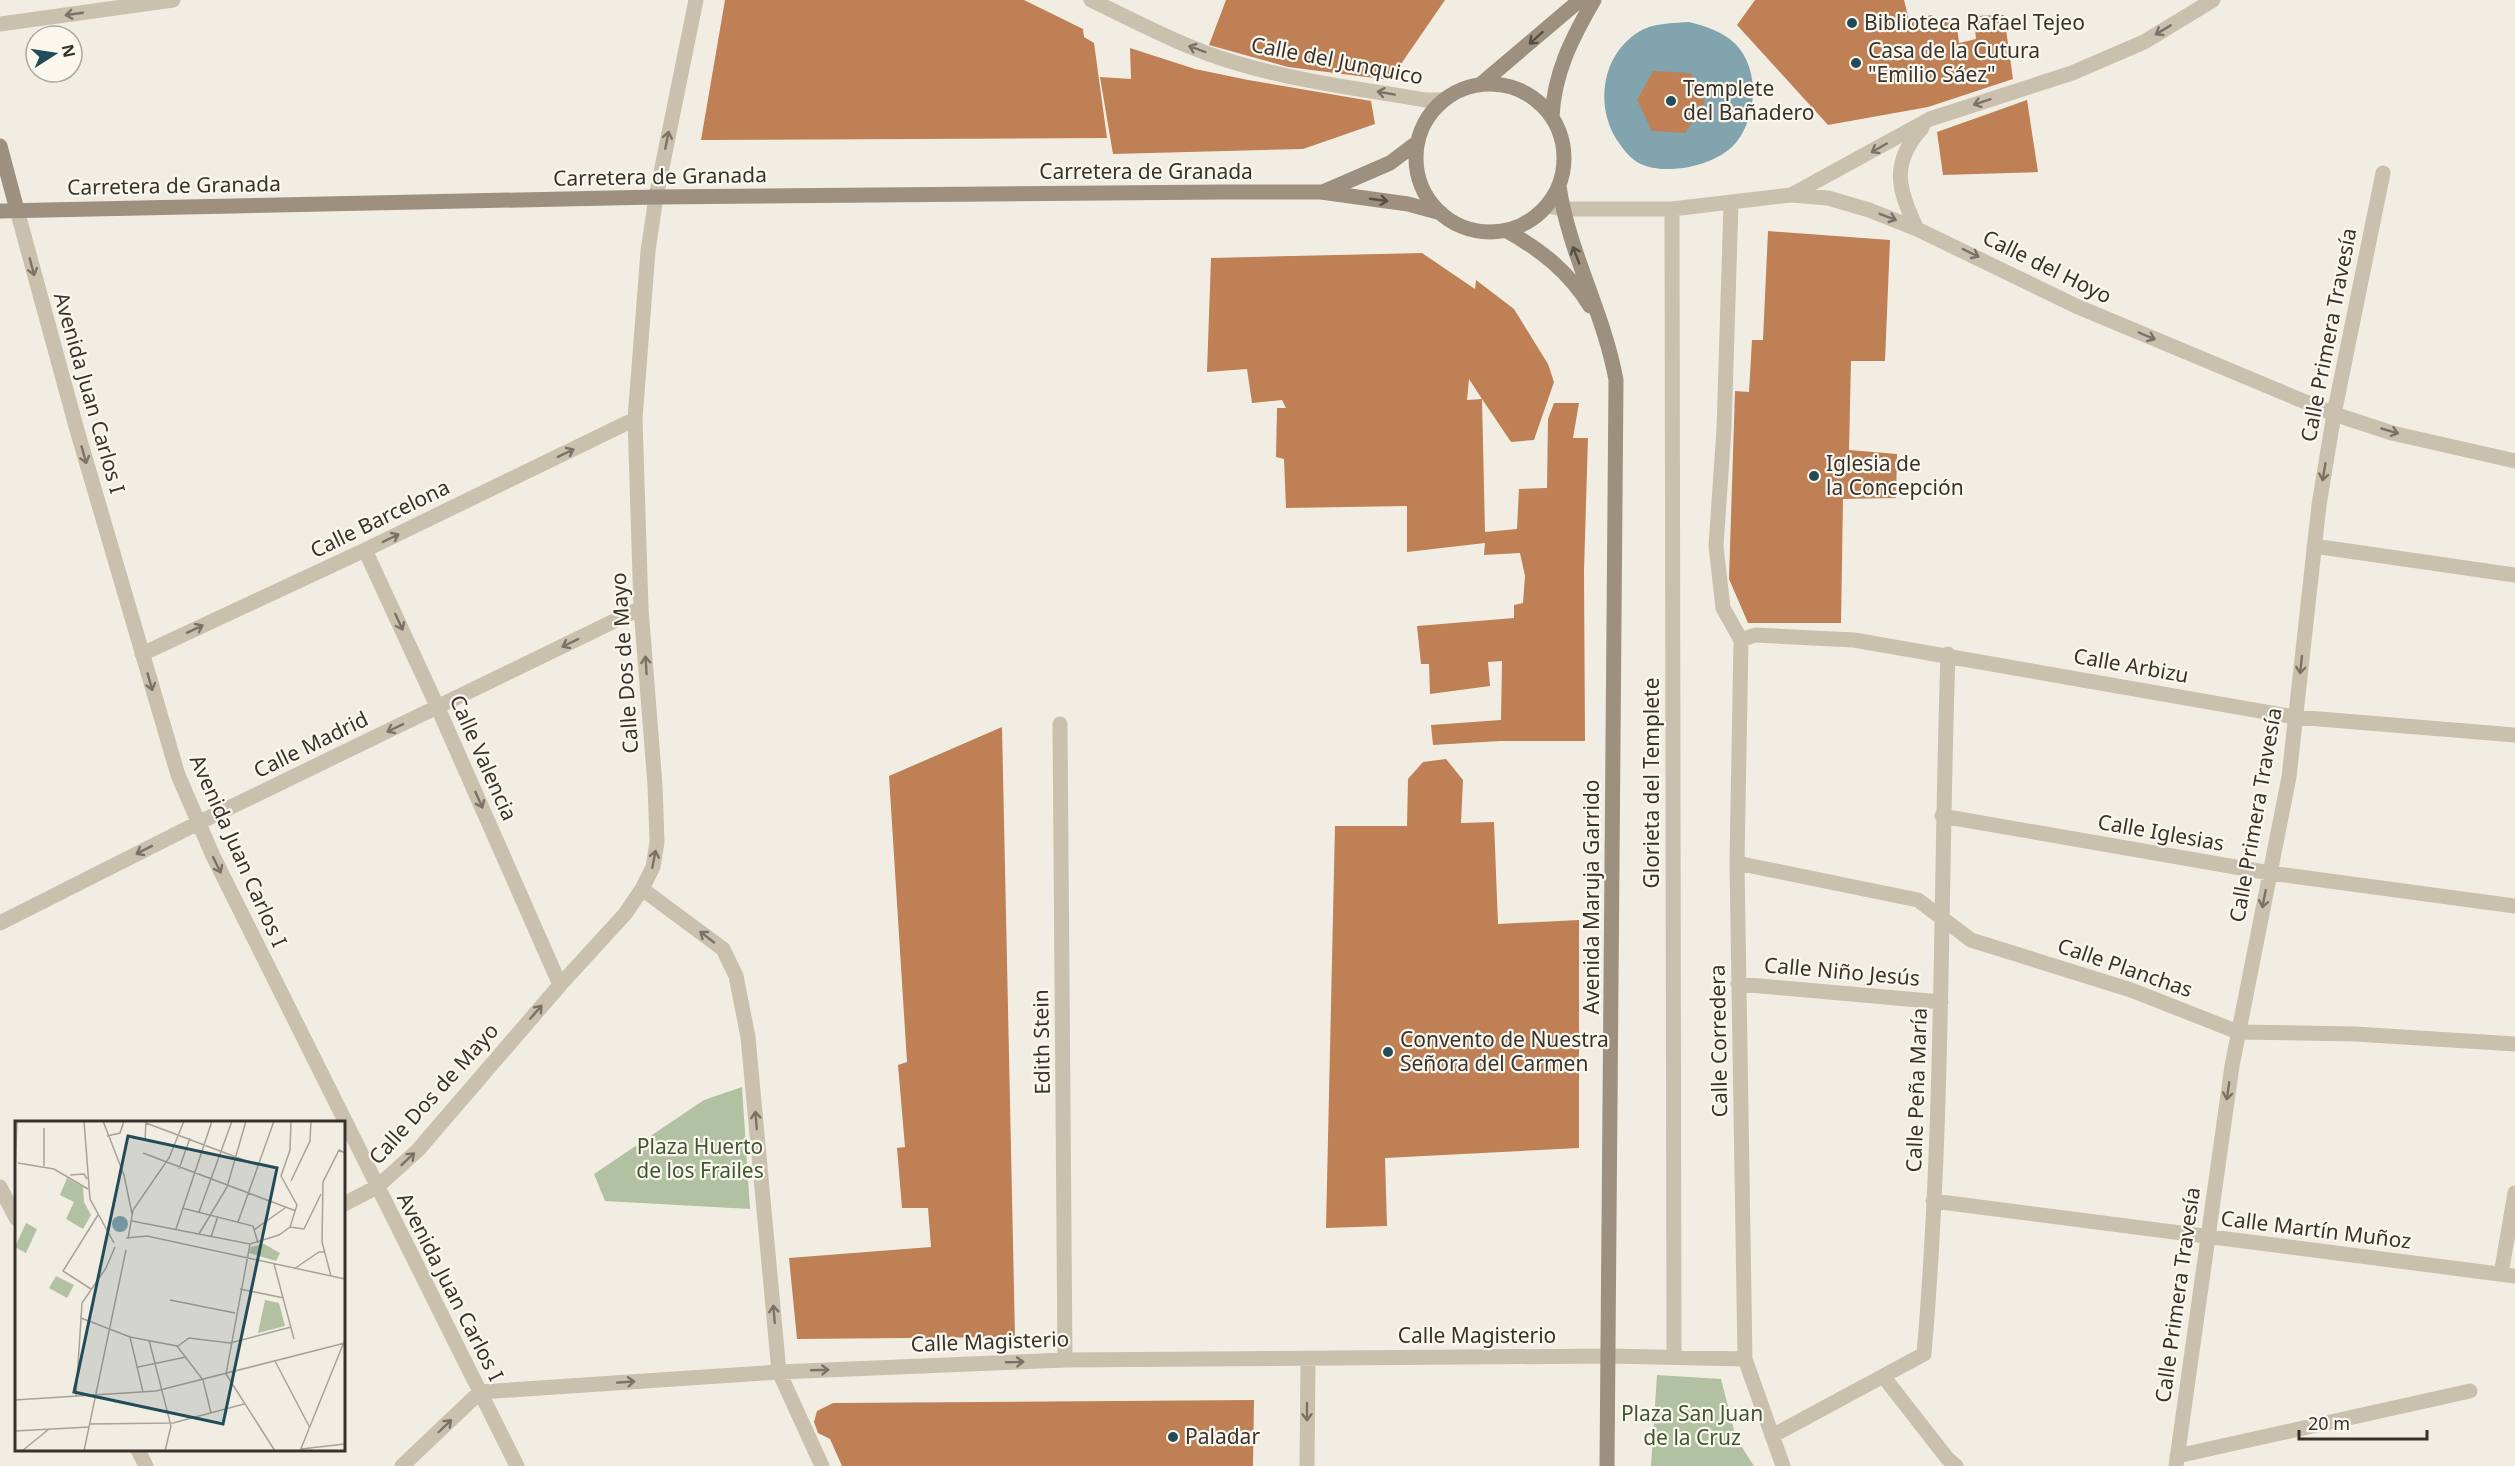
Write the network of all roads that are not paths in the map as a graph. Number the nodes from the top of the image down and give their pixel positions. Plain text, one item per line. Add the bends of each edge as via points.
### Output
1 (173, 0) edge
2 (696, 0) edge
3 (1091, 0) edge
4 (1580, 0) edge
5 (1593, 0) edge
6 (2212, 0) edge
7 (0, 24) edge
8 (1481, 84) junction
9 (1444, 100) junction
10 (1552, 117) junction
11 (1930, 119) junction
12 (1418, 142) junction
13 (0, 146) edge
14 (2383, 173) dead end
15 (1559, 186) junction
16 (1321, 192) junction
17 (1791, 195) junction
18 (656, 197) junction
19 (1731, 204) junction
20 (1547, 206) junction
21 (1563, 209) junction
22 (1672, 209) junction
23 (17, 210) junction
24 (0, 211) edge
25 (1441, 213) junction
26 (1917, 229) junction
27 (1507, 231) junction
28 (1604, 330) junction
29 (2334, 414) junction
30 (635, 419) junction
31 (2515, 461) edge
32 (2314, 546) junction
33 (365, 550) junction
34 (2515, 575) edge
35 (641, 608) junction
36 (1741, 640) junction
37 (142, 654) junction
38 (1948, 654) junction
39 (438, 708) junction
40 (2295, 717) junction
41 (1060, 724) dead end
42 (2515, 735) edge
43 (1942, 816) junction
44 (198, 823) junction
45 (1737, 863) junction
46 (2270, 873) junction
47 (642, 889) junction
48 (2515, 906) edge
49 (1943, 918) junction
50 (0, 923) edge
51 (1738, 984) junction
52 (560, 985) junction
53 (1941, 1002) junction
54 (2238, 1032) junction
55 (2515, 1044) edge
56 (345, 1121) edge
57 (345, 1122) edge
58 (0, 1187) edge
59 (377, 1187) junction
60 (2515, 1193) edge
61 (1933, 1201) junction
62 (345, 1203) edge
63 (15, 1216) edge
64 (2207, 1238) junction
65 (2508, 1275) edge
66 (1610, 1356) junction
67 (1674, 1357) junction
68 (1308, 1358) junction
69 (1745, 1359) junction
70 (1065, 1360) junction
71 (779, 1372) junction
72 (1883, 1376) junction
73 (2470, 1391) dead end
74 (480, 1392) junction
75 (1772, 1436) junction
76 (139, 1451) edge
77 (2176, 1461) edge
78 (146, 1466) edge
79 (402, 1466) edge
80 (517, 1466) edge
81 (822, 1466) edge
82 (1307, 1466) edge
83 (1607, 1466) edge
84 (1783, 1466) edge
85 (1956, 1466) edge

1 -> 7 street
18 -> 2 street, Calle Dos de Mayo
9 -> 3 street, Calle del Junquico via 1280,75 1188,46
4 -> 8 main road
5 - 10 main road via 1558,72
6 -> 11 street via 2144,42 2072,73
8 - 9 main road
8 - 10 main road via 1505,85 1527,94
9 - 12 main road via 1430,115
10 - 15 main road via 1564,150
11 -> 17 street
11 - 26 street via 1908,143 1900,171 1902,198
12 - 16 main road, Carretera de Granada via 1390,164
12 - 25 main road via 1420,180
13 - 23 main road, Avenida Juan Carlos I
14 - 29 street, Calle Primera Travesía
15 - 20 main road
15 - 21 main road, Avenida Maruja Garrido
16 - 18 main road, Carretera de Granada
16 -> 25 main road, Carretera de Granada via 1408,204
17 - 19 street, Calle del Hoyo
17 -> 26 street, Calle del Hoyo via 1828,198
18 - 23 main road, Carretera de Granada
18 - 30 street, Calle Dos de Mayo
19 - 22 street, Calle del Hoyo
19 - 36 street via 1716,546 1723,608
20 - 21 street, Calle del Hoyo
20 - 27 main road via 1525,224
21 - 22 street, Calle del Hoyo
28 -> 21 main road, Avenida Maruja Garrido
22 - 67 street, Glorieta del Templete
23 - 24 main road, Carretera de Granada
23 -> 37 street, Avenida Juan Carlos I
25 - 27 main road via 1461,226 1483,232
26 -> 29 street, Calle del Hoyo via 2076,306
27 - 28 main road, Avenida Maruja Garrido via 1549,256 1581,292
28 - 66 main road, Avenida Maruja Garrido via 1616,380 1617,410
29 -> 31 street, Calle del Hoyo via 2392,433
29 -> 32 street, Calle Primera Travesía
33 -> 30 street, Calle Barcelona
30 - 35 street, Calle Dos de Mayo
32 - 34 street
32 -> 40 street, Calle Primera Travesía
37 -> 33 street, Calle Barcelona
33 -> 39 street, Calle Valencia
35 -> 39 street, Calle Madrid
47 -> 35 street, Calle Dos de Mayo via 653,867 657,842
36 - 38 street, Calle Arbizu via 1755,634 1854,640
36 - 45 street, Calle Corredera
37 -> 44 street, Avenida Juan Carlos I via 178,776
38 - 40 street, Calle Arbizu
38 - 43 street, Calle Peña María
39 -> 44 street, Calle Madrid
39 -> 52 street, Calle Valencia
40 - 42 street, Calle Arbizu
40 - 46 street, Calle Primera Travesía via 2289,777
41 - 70 street, Edith Stein
43 - 46 street, Calle Iglesias
43 - 49 street, Calle Peña María
44 -> 50 street, Calle Madrid
44 -> 56 street, Avenida Juan Carlos I
45 - 49 street, Calle Planchas via 1917,900
45 - 51 street, Calle Corredera
46 - 48 street, Calle Iglesias
46 -> 54 street, Calle Primera Travesía
47 - 52 street, Calle Dos de Mayo via 625,914
71 -> 47 street via 748,1037 736,976 723,949
49 - 53 street, Calle Peña María
49 - 54 street, Calle Planchas via 1971,939 2131,990
51 - 53 street, Calle Niño Jesús
51 - 69 street, Calle Corredera
59 -> 52 street, Calle Dos de Mayo via 418,1150
53 - 61 street, Calle Peña María via 1940,1106
54 - 55 street, Calle Planchas via 2355,1034
54 -> 64 street, Calle Primera Travesía
57 -> 59 street, Avenida Juan Carlos I
58 - 63 street
59 - 62 street, Calle Dos de Mayo
59 - 74 street, Avenida Juan Carlos I
60 - 65 street
61 - 64 street, Calle Martín Muñoz
61 - 72 street, Calle Peña María via 1924,1354
64 - 65 street, Calle Martín Muñoz
64 - 77 street, Calle Primera Travesía
66 - 67 street, Calle Magisterio
66 - 68 street, Calle Magisterio
66 - 83 main road, Avenida Maruja Garrido
67 - 69 street, Calle Magisterio
68 - 70 street, Calle Magisterio
68 -> 82 street
69 - 75 street, Calle Corredera
71 -> 70 street, Calle Magisterio
74 -> 71 street, Calle Magisterio
71 - 81 street
72 - 75 street, Calle Peña María
72 - 85 street
73 - 77 street
79 -> 74 street
74 - 80 street, Avenida Juan Carlos I
75 - 84 street, Calle Corredera
76 - 78 street

